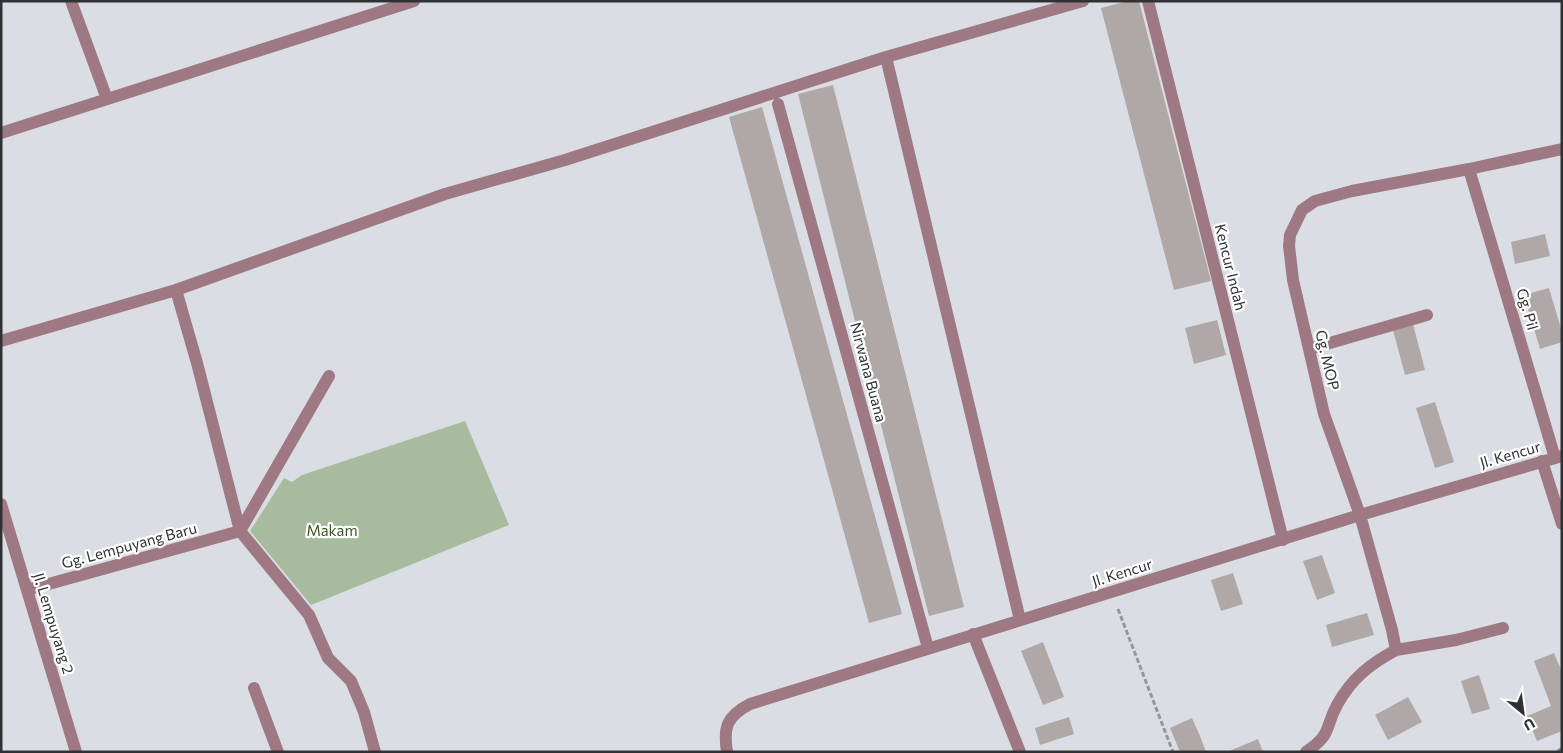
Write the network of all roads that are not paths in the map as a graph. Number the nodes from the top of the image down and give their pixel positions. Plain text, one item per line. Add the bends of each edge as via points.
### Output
1 (70, 1) edge
2 (414, 1) edge
3 (1083, 1) edge
4 (1148, 1) edge
5 (886, 57) junction
6 (107, 99) junction
7 (778, 104) dead end
8 (1, 133) edge
9 (1562, 149) edge
10 (1470, 169) junction
11 (176, 290) junction
12 (1427, 315) dead end
13 (1, 341) edge
14 (1309, 349) junction
15 (329, 376) dead end
16 (1553, 458) edge
17 (1, 504) edge
18 (1360, 516) junction
19 (1562, 524) edge
20 (240, 532) junction
21 (1283, 540) junction
22 (27, 590) junction
23 (1020, 620) junction
24 (1502, 628) dead end
25 (973, 634) junction
26 (928, 648) junction
27 (1396, 650) junction
28 (254, 688) dead end
29 (76, 752) edge
30 (278, 752) edge
31 (375, 752) edge
32 (727, 752) edge
33 (1020, 752) edge
34 (1306, 752) edge

1 - 6 street
2 - 6 street
3 - 5 street
4 - 21 street, Kencur Indah
5 - 11 street via 565,160 445,194
5 - 23 street
6 - 8 street
7 - 26 street, Nirwana Buana
9 - 10 street
10 - 14 street, Gg. MOP via 1352,191 1315,202 1302,210 1290,235 1289,246 1293,280
10 - 16 street, Gg. Pil
11 - 13 street
11 - 20 street
12 - 14 street
14 - 18 street, Gg. MOP via 1324,414
15 - 20 street
16 - 18 street, Jl. Kencur
16 - 19 street, Gg. Pil
17 - 22 street, Jl. Lempuyang 2
18 - 21 street, Jl. Kencur
18 - 27 street, Gg. MOP
20 - 22 street, Gg. Lempuyang Baru
20 - 31 street via 309,615 328,658 351,681
21 - 23 street, Jl. Kencur
22 - 29 street, Jl. Lempuyang 2
23 - 25 street, Jl. Kencur
24 - 27 street via 1447,642
25 - 26 street, Jl. Kencur
25 - 33 street
26 - 32 street, Jl. Kencur via 742,708 726,726
27 - 34 street via 1365,669 1348,687 1336,707 1327,733
28 - 30 street

